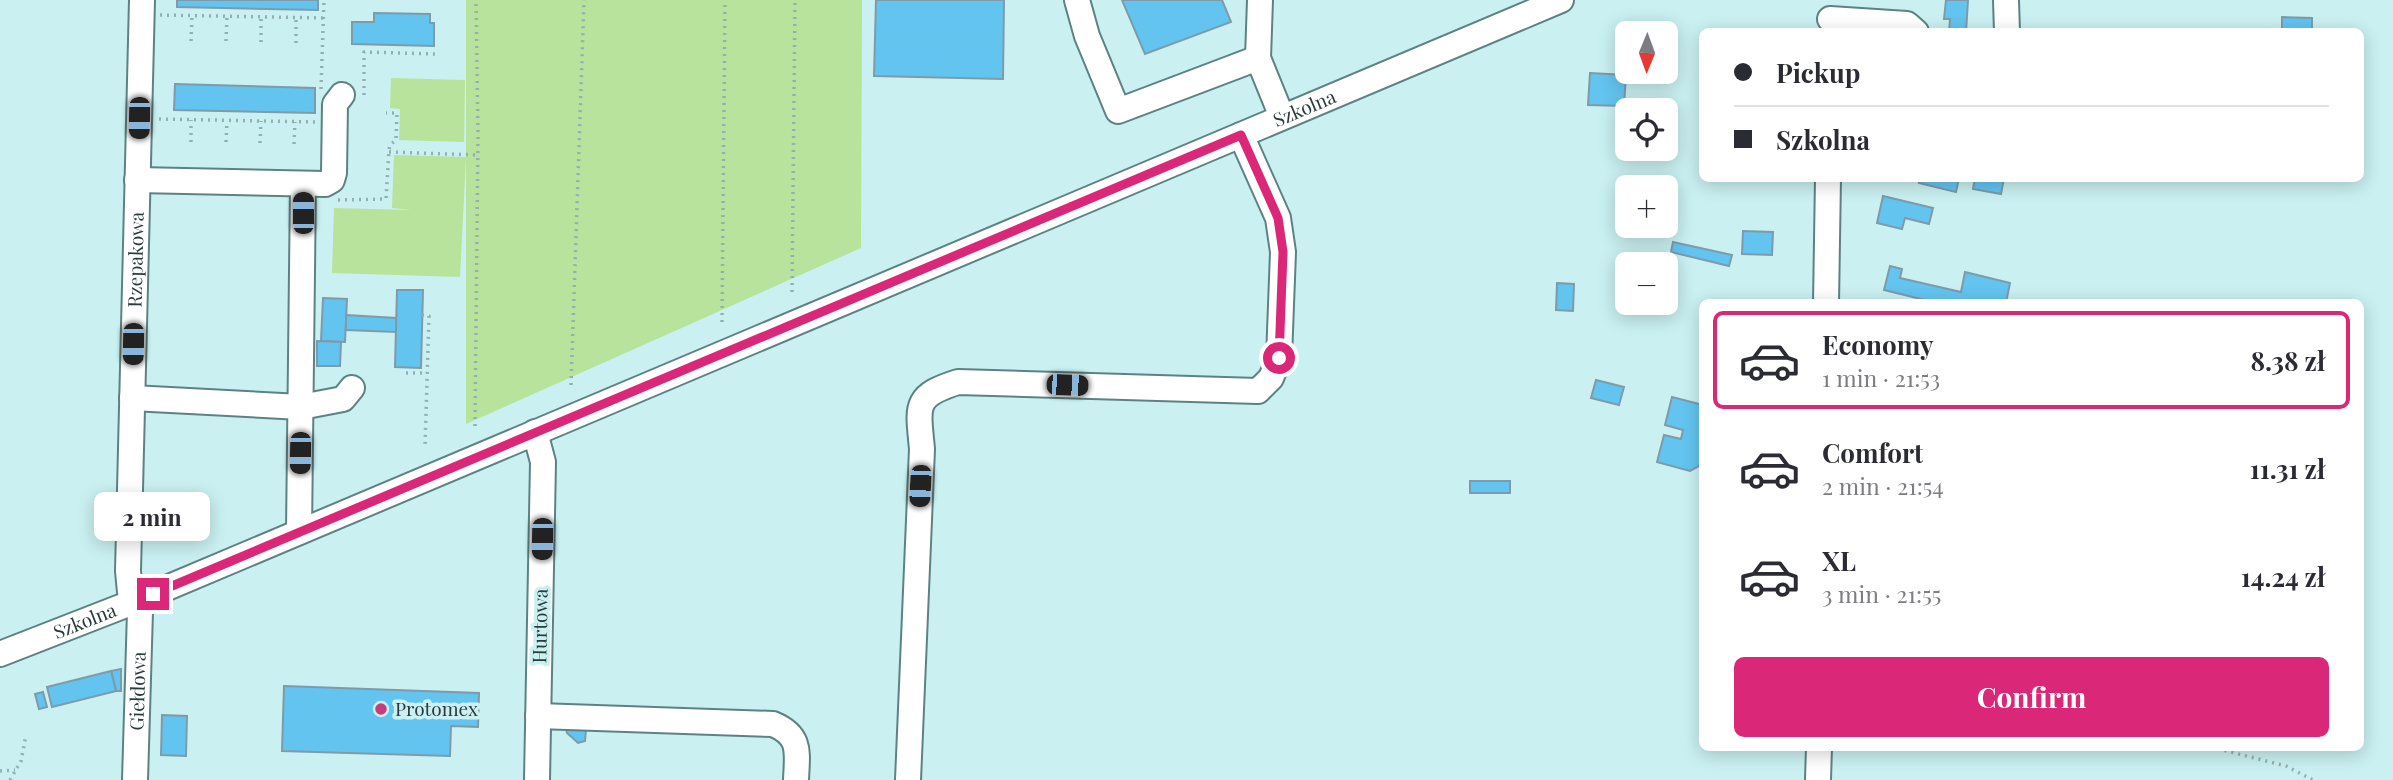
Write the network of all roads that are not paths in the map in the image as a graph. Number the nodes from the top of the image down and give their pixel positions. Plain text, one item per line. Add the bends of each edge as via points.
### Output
1 (1077, 0) edge
2 (1261, 0) edge
3 (1562, 0) edge
4 (2006, 0) edge
5 (145, 7) edge
6 (1830, 17) edge
7 (1912, 28) edge
8 (2007, 28) edge
9 (1258, 58) junction
10 (342, 94) road end
11 (1282, 117) junction
12 (1241, 135) junction
13 (137, 180) junction
14 (1828, 182) edge
15 (314, 185) junction
16 (1826, 299) edge
17 (352, 388) dead end
18 (132, 398) junction
19 (301, 407) junction
20 (536, 432) junction
21 (299, 532) junction
22 (136, 601) junction
23 (0, 654) edge
24 (538, 716) junction
25 (1819, 751) edge
26 (135, 780) edge
27 (537, 780) edge
28 (796, 780) edge
29 (908, 780) edge
30 (1818, 780) edge

1 - 9 street via 1118,111
2 - 9 street
3 - 11 street, Szkolna
4 - 8 street
5 - 13 street, Rzepakowa
6 - 7 street
9 - 11 street
10 - 15 street via 335,104 332,180
11 - 12 street, Szkolna
12 - 20 street, Szkolna
12 - 29 street via 1278,218 1283,252 1279,358 1271,378 1258,391 958,382 934,389 921,402
13 - 15 street
13 - 18 street, Rzepakowa
14 - 16 street
15 - 19 street
17 - 19 street via 343,399
18 - 19 street
18 - 22 street, Rzepakowa via 128,582
19 - 21 street
20 - 21 street, Szkolna
20 - 24 street, Hurtowa via 543,463
21 - 22 street, Szkolna
22 - 23 street, Szkolna
22 - 26 street, Giełdowa via 140,611
24 - 27 street, Hurtowa
24 - 28 street via 773,724 794,740
25 - 30 street

